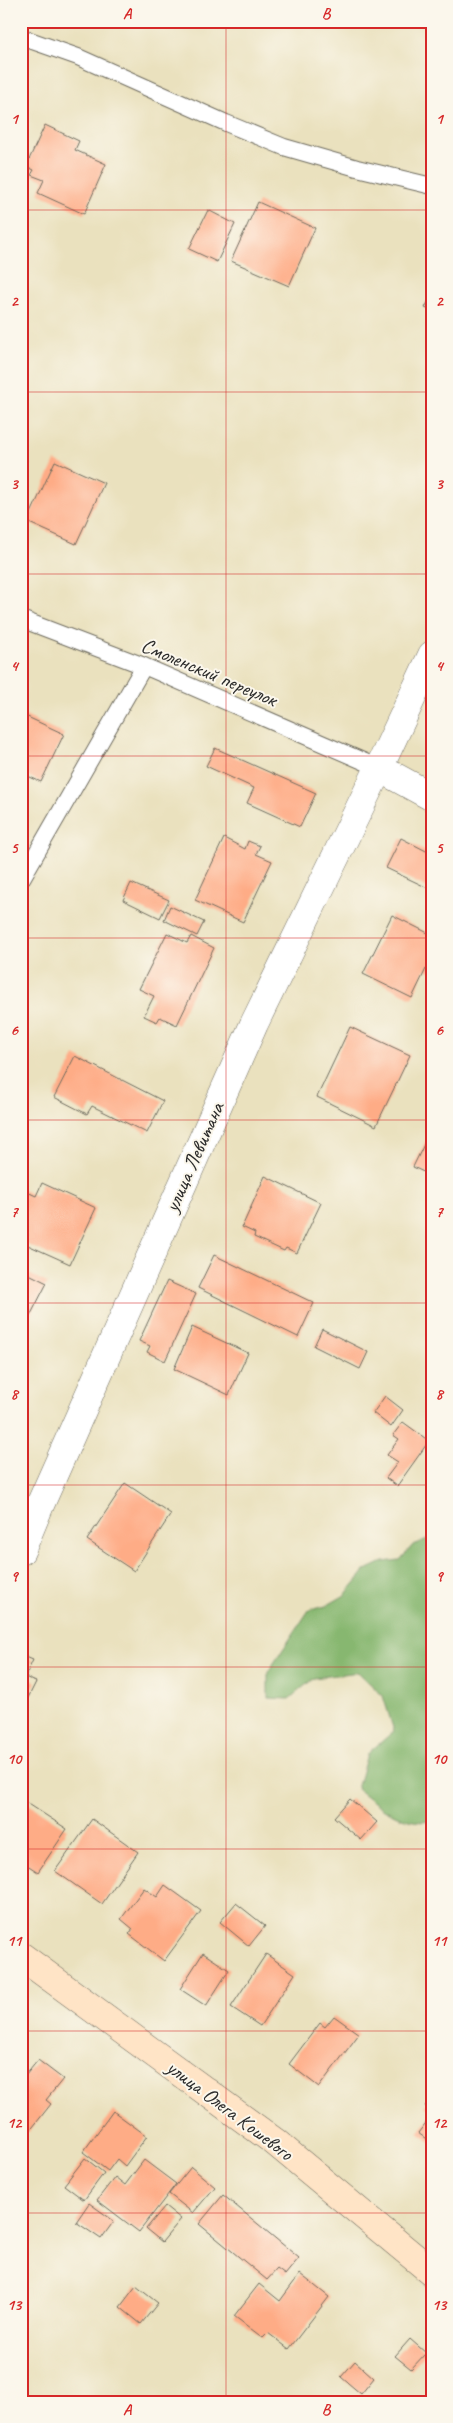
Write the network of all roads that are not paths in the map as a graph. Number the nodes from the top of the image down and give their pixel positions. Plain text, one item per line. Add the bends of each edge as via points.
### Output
1 (21, 37) edge
2 (432, 186) edge
3 (21, 619) edge
4 (432, 655) edge
5 (144, 666) junction
6 (379, 768) junction
7 (432, 797) edge
8 (21, 880) edge
9 (21, 1551) edge
10 (21, 1956) edge
11 (432, 2272) edge

1 - 2 lane via 78,57 284,147
3 - 5 lane, Смоленский переулок
4 - 6 street, улица Левитана
5 - 6 lane, Смоленский переулок
5 - 8 lane
6 - 7 street
6 - 9 street, улица Левитана via 254,1024
10 - 11 street, улица Олега Кошевого via 275,2142

